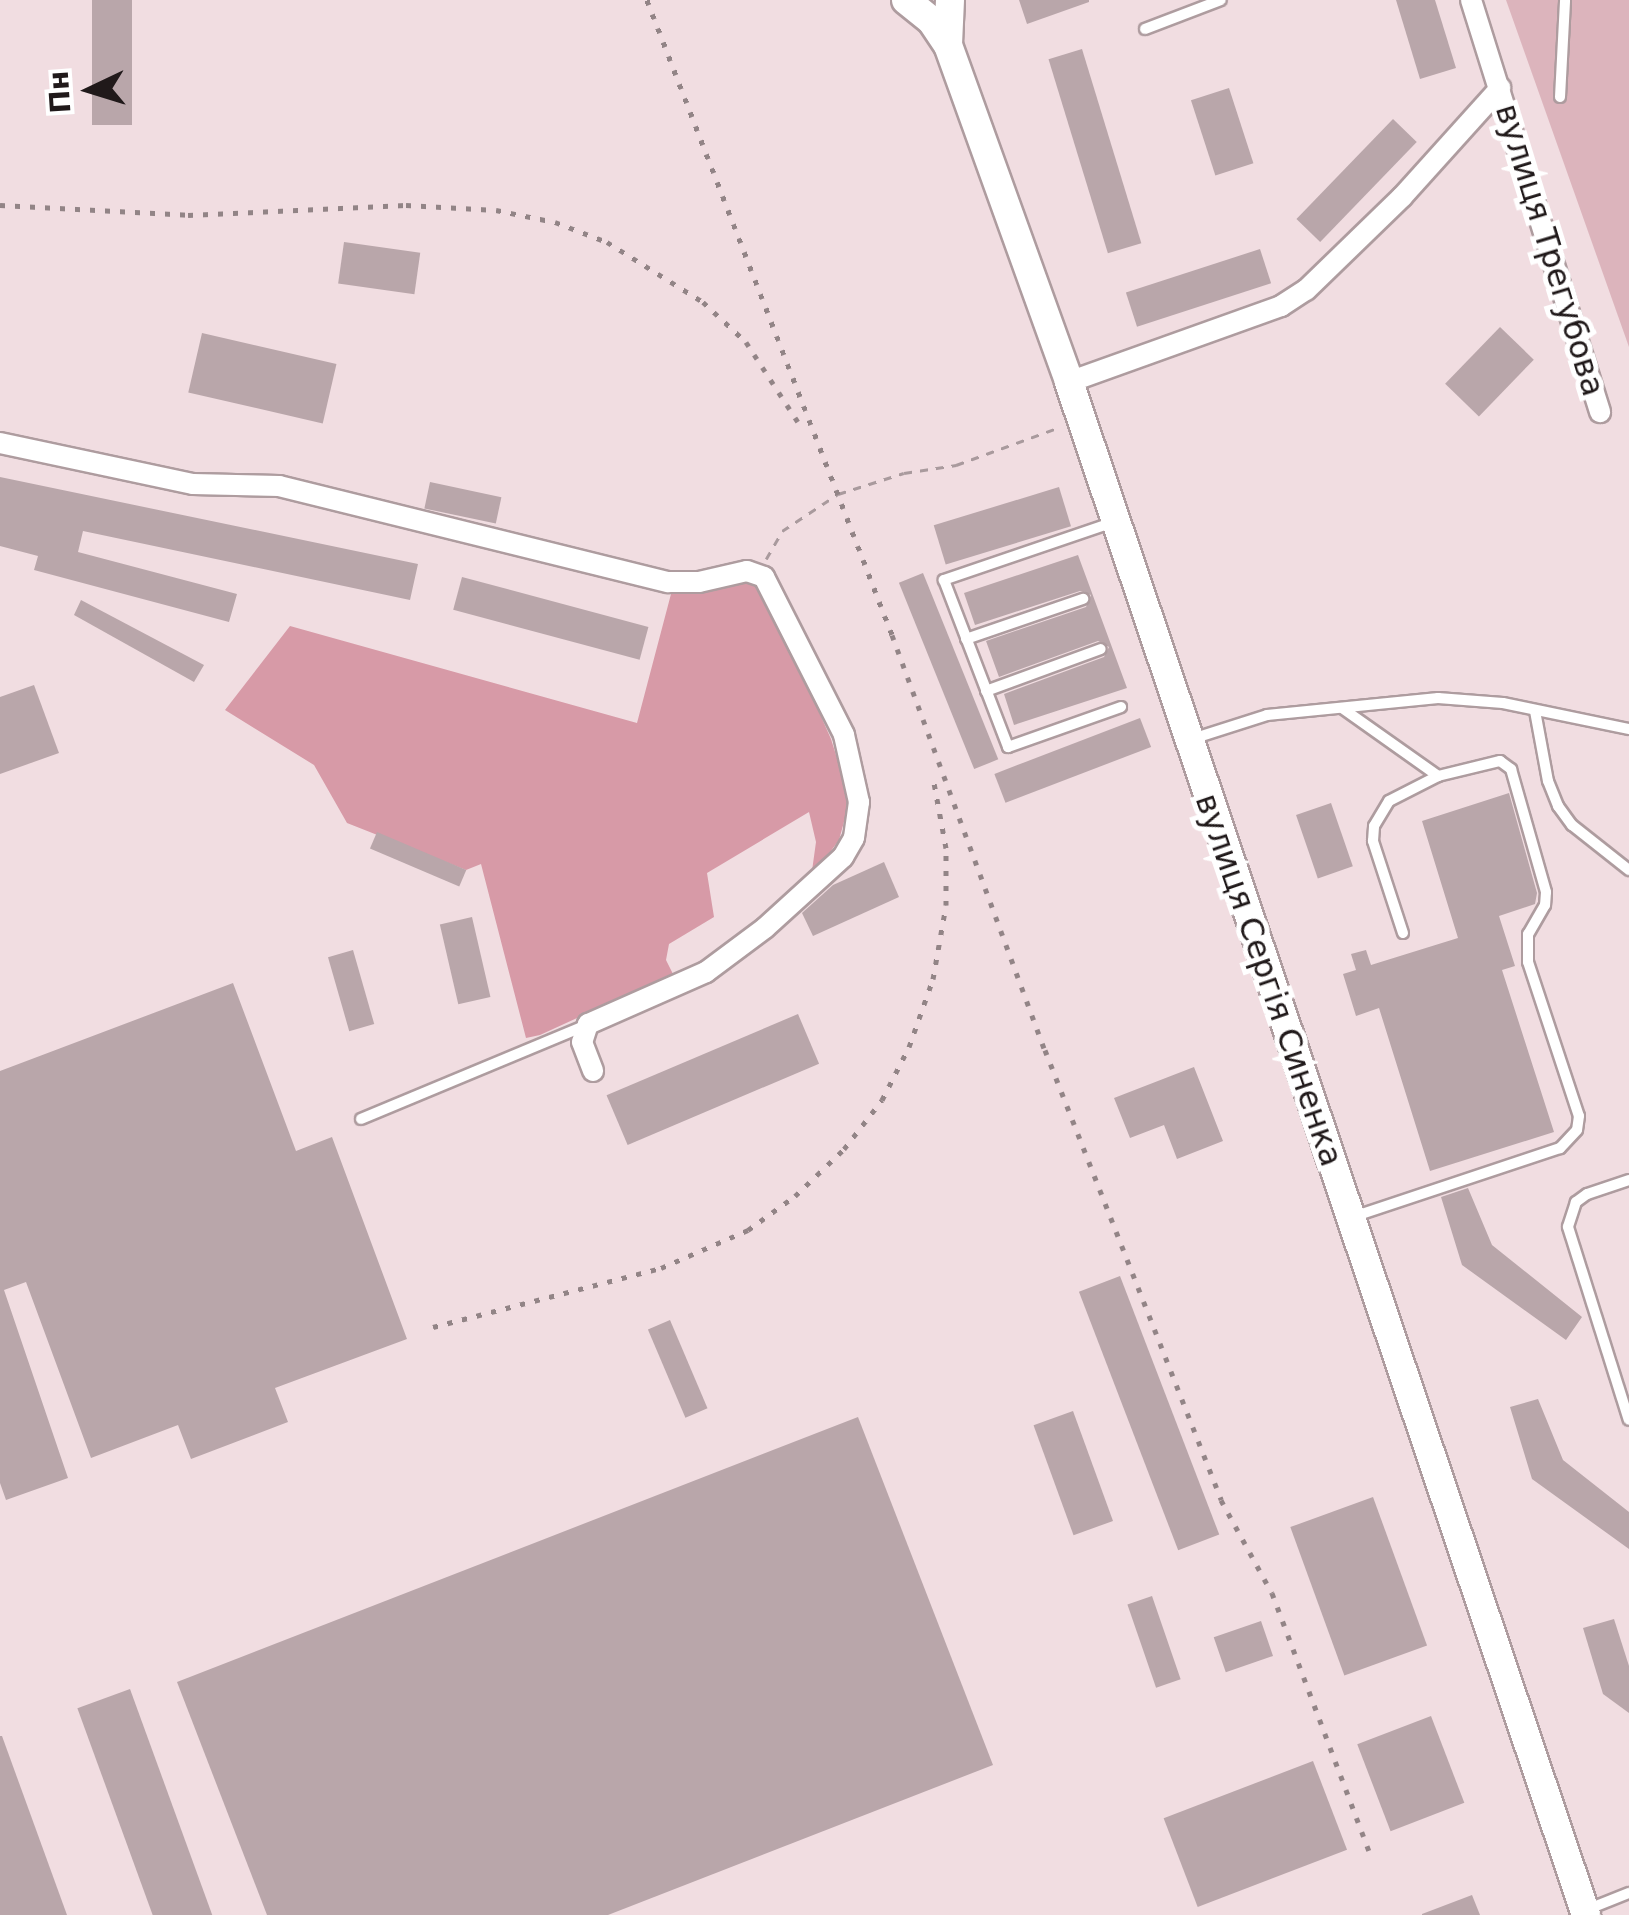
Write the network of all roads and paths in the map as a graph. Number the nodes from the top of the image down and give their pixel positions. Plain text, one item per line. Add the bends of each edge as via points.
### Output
1 (906, 0) edge
2 (950, 0) edge
3 (1221, 0) edge
4 (1471, 0) edge
5 (1564, 0) edge
6 (1145, 29) dead end
7 (948, 45) junction
8 (1500, 88) junction
9 (1560, 97) dead end
10 (1069, 382) junction
11 (1600, 412) dead end
12 (1082, 419) junction
13 (0, 443) edge
14 (1115, 521) junction
15 (758, 573) junction
16 (1083, 599) dead end
17 (966, 639) junction
18 (1101, 650) dead end
19 (986, 690) junction
20 (1121, 707) dead end
21 (1342, 708) junction
22 (1535, 711) junction
23 (1629, 729) edge
24 (1187, 740) junction
25 (1438, 776) junction
26 (1629, 870) edge
27 (1403, 933) dead end
28 (588, 1024) junction
29 (593, 1070) dead end
30 (361, 1119) dead end
31 (1629, 1180) edge
32 (1350, 1218) junction
33 (1629, 1420) edge
34 (1629, 1893) edge
35 (1586, 1912) edge

1 - 7 street, вулиця Сергія Синенка
2 - 7 street, вулиця Сергія Синенка
3 - 6 lane
4 - 8 street, вулиця Трегубова
5 - 9 lane
7 - 10 street, вулиця Сергія Синенка
8 - 10 street, вулиця Трегубова via 1306,290 1281,306
8 - 11 street, вулиця Трегубова
10 - 12 street, вулиця Сергія Синенка
12 - 14 street, вулиця Сергія Синенка
12 - 15 path via 956,465 904,472 838,494 782,531
13 - 15 street via 193,484 256,482 294,489 668,582
14 - 17 lane via 944,580
14 - 24 street, вулиця Сергія Синенка
15 - 28 street via 771,584 844,735 859,802 854,838 765,928 706,972
16 - 17 lane
17 - 19 lane
18 - 19 lane
19 - 20 lane via 1008,747
21 - 22 lane via 1438,698
21 - 24 lane via 1267,715
21 - 25 lane
22 - 23 lane
22 - 26 lane via 1558,806
24 - 32 street, вулиця Сергія Синенка
25 - 27 lane via 1389,801 1374,826
25 - 32 lane via 1500,761 1514,777 1546,892 1528,934 1528,962 1578,1130 1560,1148
28 - 29 street via 582,1042
28 - 30 lane
31 - 33 lane via 1587,1194 1570,1213 1568,1227
32 - 35 street, вулиця Сергія Синенка
34 - 35 lane

